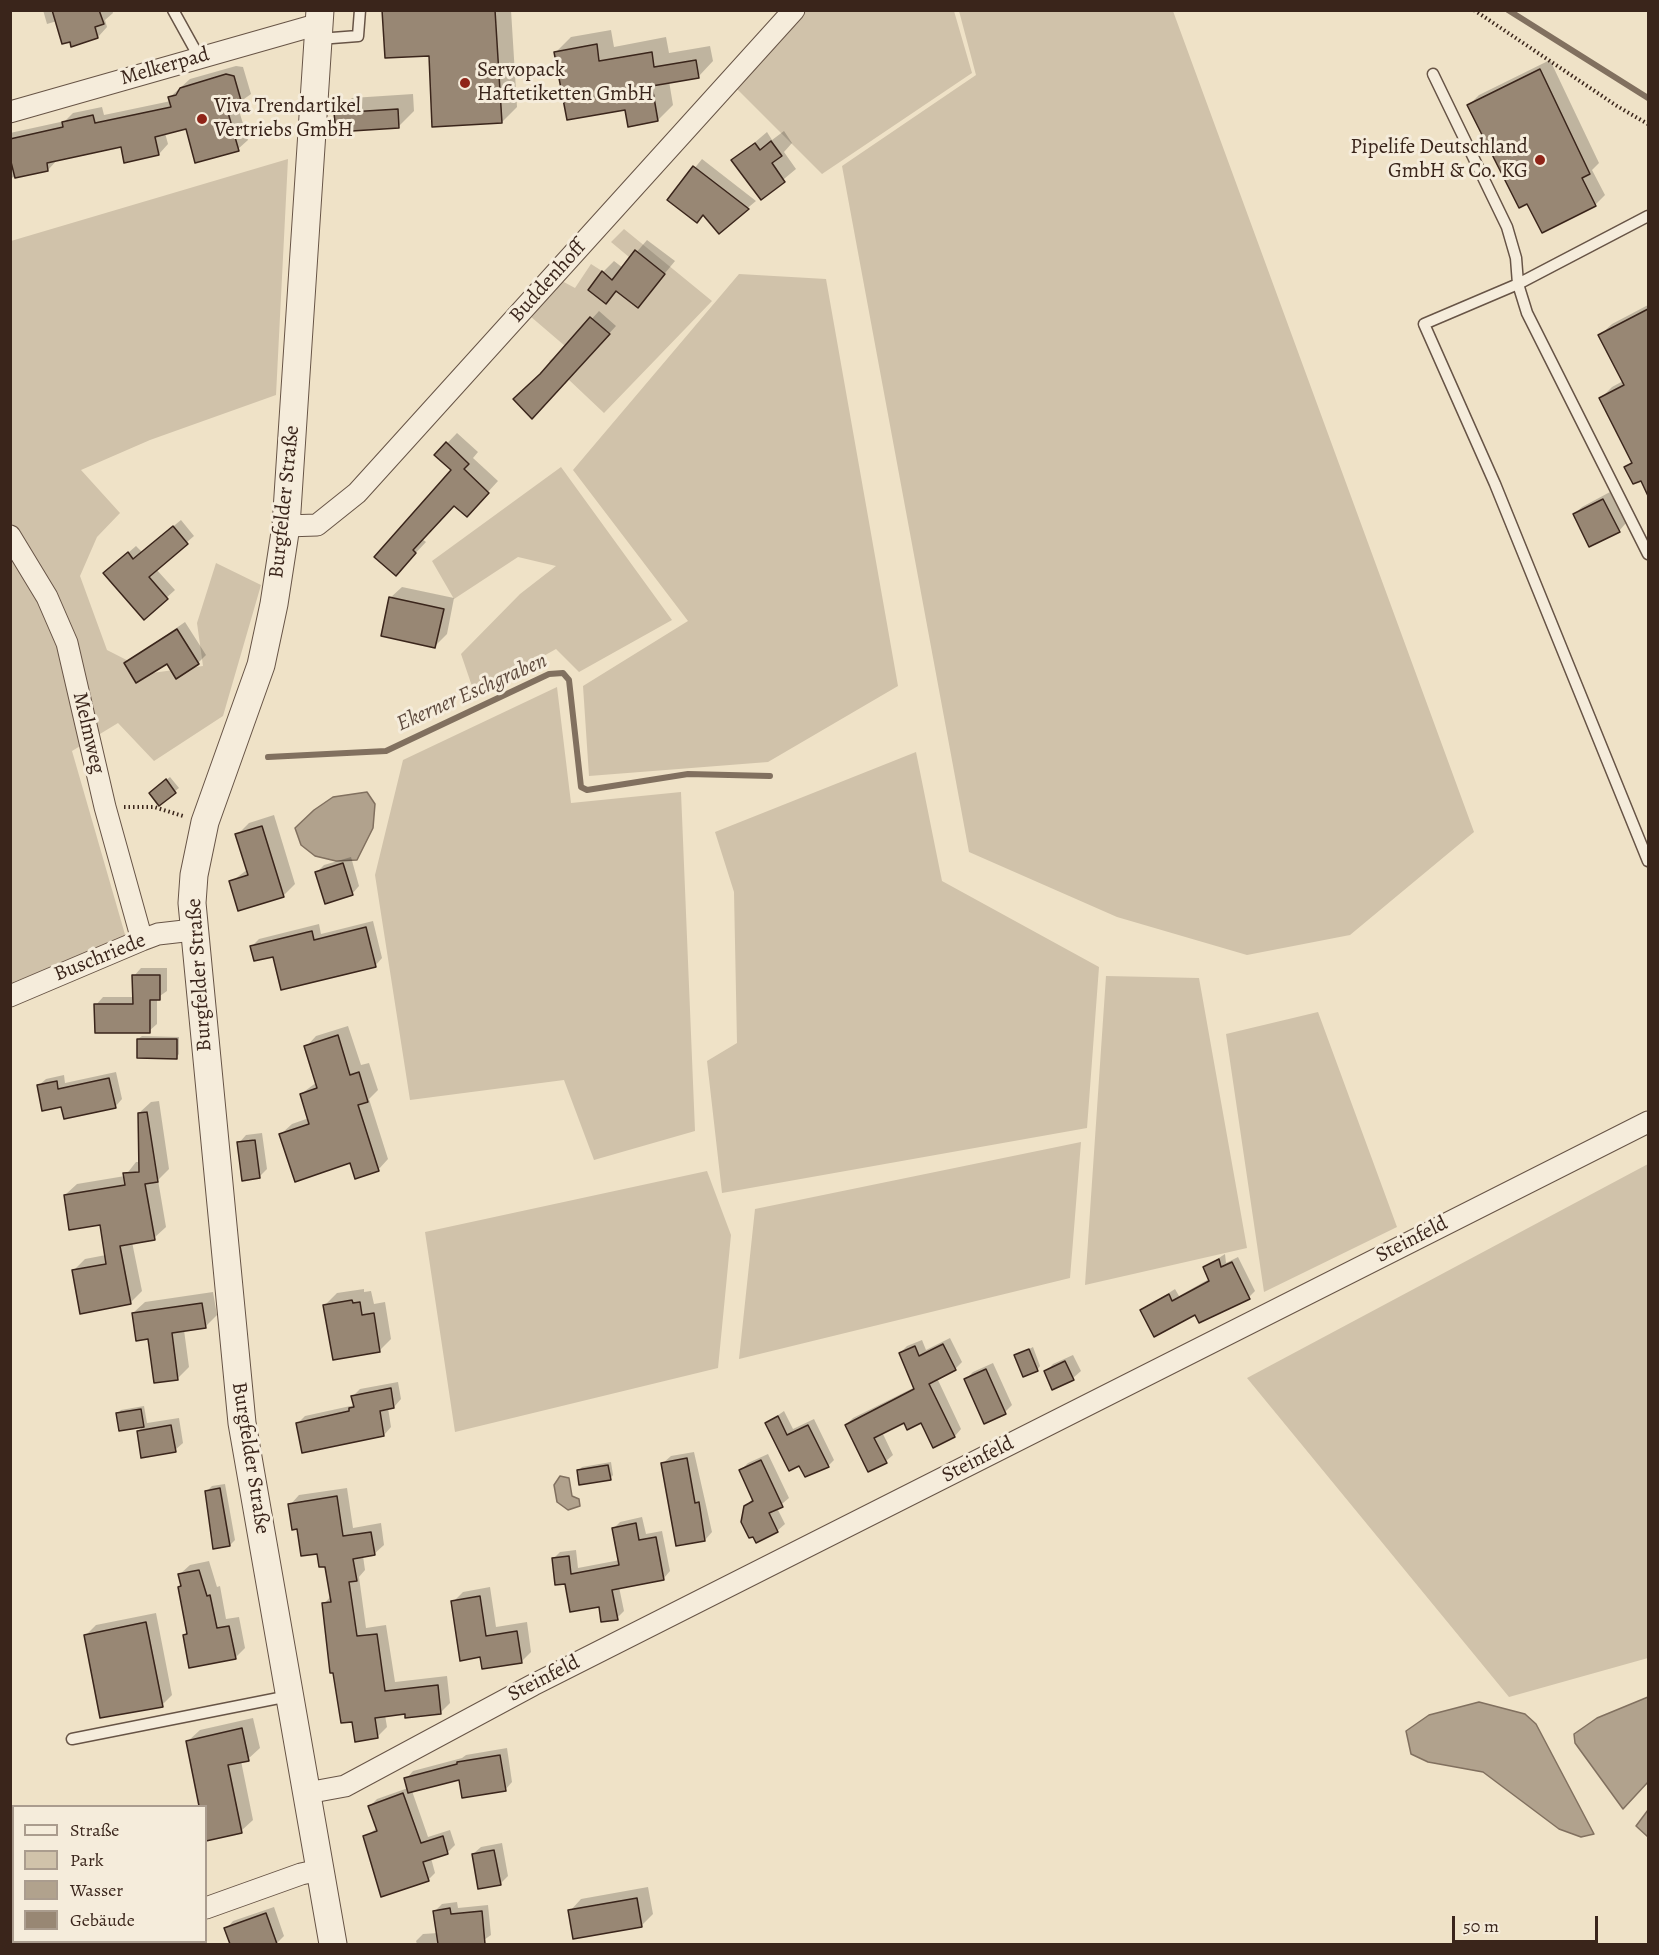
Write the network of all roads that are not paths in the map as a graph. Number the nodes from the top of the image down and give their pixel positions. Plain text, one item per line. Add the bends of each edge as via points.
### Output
1 (173, 10) edge
2 (360, 10) edge
3 (794, 10) edge
4 (319, 24) edge
5 (199, 57) junction
6 (1433, 74) dead end
7 (10, 112) edge
8 (1648, 216) edge
9 (1518, 284) junction
10 (286, 526) junction
11 (10, 536) edge
12 (1648, 554) edge
13 (1648, 861) edge
14 (193, 930) junction
15 (142, 940) junction
16 (10, 996) edge
17 (1648, 1122) edge
18 (289, 1696) junction
19 (72, 1739) dead end
20 (307, 1793) junction
21 (320, 1870) junction
22 (207, 1908) edge
23 (333, 1944) edge

1 - 5 lane
2 - 4 lane via 358,36
3 - 10 street, Buddenhoff via 357,492 318,525
4 - 5 street, Melkerpad
4 - 10 street, Burgfelder Straße
5 - 7 street, Melkerpad
6 - 9 lane via 1507,227
8 - 9 lane
9 - 12 lane via 1527,313
9 - 13 lane via 1424,324 1495,484
10 - 14 street, Burgfelder Straße via 261,665 205,822 192,903
11 - 15 street, Melmweg via 47,597 67,642 105,807
14 - 15 street, Buschriede
14 - 18 street, Burgfelder Straße via 242,1423
15 - 16 street, Buschriede
17 - 20 street, Steinfeld via 533,1684 345,1786
18 - 19 lane
18 - 20 street, Burgfelder Straße
20 - 21 street, Burgfelder Straße
21 - 22 street
21 - 23 street, Burgfelder Straße

